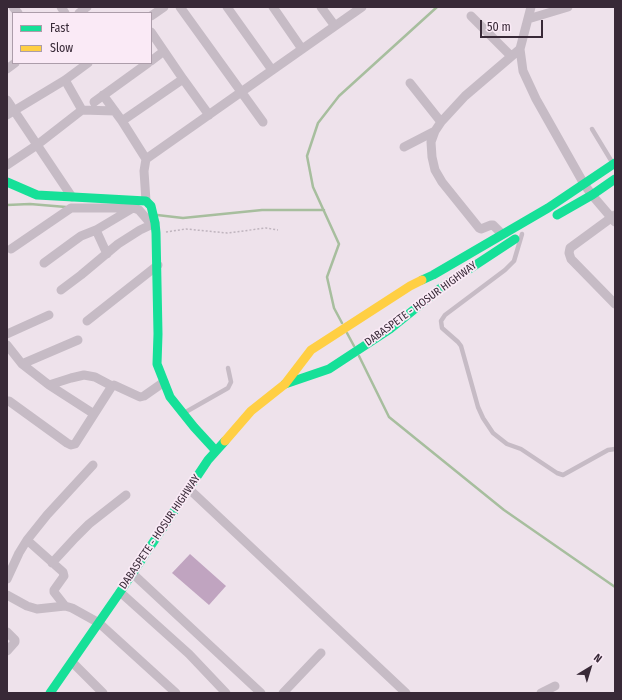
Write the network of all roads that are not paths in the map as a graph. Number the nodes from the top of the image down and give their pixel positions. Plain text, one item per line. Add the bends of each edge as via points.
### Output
1 (164, 7) edge
2 (180, 7) edge
3 (227, 7) edge
4 (273, 7) edge
5 (321, 7) edge
6 (362, 7) edge
7 (531, 7) edge
8 (568, 7) edge
9 (152, 15) edge
10 (471, 16) dead end
11 (528, 19) junction
12 (335, 26) junction
13 (152, 33) edge
14 (302, 49) junction
15 (520, 49) junction
16 (164, 51) junction
17 (511, 56) junction
18 (152, 60) edge
19 (87, 64) edge
20 (147, 64) edge
21 (272, 70) junction
22 (183, 79) junction
23 (65, 80) junction
24 (410, 83) dead end
25 (242, 92) junction
26 (103, 95) junction
27 (7, 100) edge
28 (94, 102) dead end
29 (82, 110) junction
30 (115, 111) junction
31 (11, 113) edge
32 (209, 115) junction
33 (122, 121) junction
34 (262, 122) dead end
35 (441, 122) junction
36 (592, 129) dead end
37 (435, 131) junction
38 (37, 145) junction
39 (404, 147) dead end
40 (146, 159) junction
41 (614, 163) edge
42 (7, 165) edge
43 (615, 179) edge
44 (7, 182) edge
45 (584, 184) junction
46 (592, 195) junction
47 (72, 197) junction
48 (148, 204) junction
49 (134, 208) junction
50 (614, 218) edge
51 (550, 219) dead end
52 (155, 226) junction
53 (96, 230) junction
54 (526, 232) joint
55 (502, 234) junction
56 (11, 249) dead end
57 (107, 254) junction
58 (44, 263) dead end
59 (158, 265) junction
60 (433, 275) junction
61 (442, 287) junction
62 (61, 290) dead end
63 (615, 304) edge
64 (50, 315) dead end
65 (87, 321) dead end
66 (7, 334) edge
67 (78, 340) dead end
68 (7, 344) edge
69 (22, 364) junction
70 (228, 368) dead end
71 (164, 382) junction
72 (285, 384) junction
73 (48, 386) junction
74 (112, 386) junction
75 (7, 401) edge
76 (94, 414) junction
77 (184, 414) junction
78 (615, 449) edge
79 (216, 451) junction
80 (93, 465) dead end
81 (188, 488) junction
82 (126, 495) dead end
83 (27, 540) junction
84 (52, 563) junction
85 (132, 573) junction
86 (7, 579) edge
87 (120, 592) junction
88 (7, 595) edge
89 (65, 606) junction
90 (99, 623) junction
91 (7, 632) edge
92 (7, 651) edge
93 (321, 653) dead end
94 (72, 662) junction
95 (555, 686) dead end
96 (50, 693) edge
97 (103, 693) edge
98 (176, 693) edge
99 (226, 693) edge
100 (261, 693) edge
101 (283, 693) edge
102 (406, 693) edge
103 (541, 693) edge

1 - 9 street
2 - 25 street
3 - 21 street
4 - 14 street
5 - 12 street
6 - 12 street
7 - 11 street
8 - 11 street
10 - 17 street
11 - 15 street
12 - 14 street
13 - 16 street
14 - 21 street
15 - 17 street
15 - 45 street via 524,71 536,99
16 - 18 street
16 - 22 street
17 - 35 street via 464,96
19 - 23 street
20 - 26 street
21 - 25 street
22 - 32 street
22 - 33 street
23 - 29 street
23 - 31 street
24 - 35 street
25 - 32 street
25 - 34 street
26 - 28 street
26 - 30 street
27 - 31 street
29 - 30 street
29 - 38 street
30 - 33 street
31 - 38 street
32 - 40 street
33 - 40 street
35 - 37 street
36 - 41 lane
37 - 39 street
37 - 55 street via 431,142 432,157 435,170 442,182 479,228 493,225
38 - 42 street
38 - 47 street
40 - 48 street via 144,171
41 - 45 main road, DABASPETE - HOSUR HIGHWAY
43 - 46 main road
44 - 47 main road via 37,195
45 - 46 street
45 - 55 main road, DABASPETE - HOSUR HIGHWAY
46 - 50 street
46 - 51 main road
47 - 48 main road
48 - 52 main road
49 - 52 street
49 - 53 street
49 - 56 street via 70,208
50 - 63 street via 570,248 569,253 571,259
52 - 57 street via 135,234
52 - 59 main road
53 - 57 street
53 - 58 street via 81,236
54 - 61 main road, DABASPETE - HOSUR HIGHWAY
54 - 78 lane via 514,261 445,315 441,320 442,328 461,346 483,418 493,433 507,444 521,449 563,475 608,450
55 - 60 main road, DABASPETE - HOSUR HIGHWAY
57 - 62 street
59 - 65 street
59 - 71 main road via 157,364
60 - 61 main road
60 - 72 main road, DABASPETE - HOSUR HIGHWAY via 410,286 311,350
61 - 72 main road, DABASPETE - HOSUR HIGHWAY via 390,329 329,369
64 - 66 street
67 - 69 street
68 - 69 street
69 - 73 street
70 - 77 lane via 231,382 228,388
71 - 74 street via 144,396
71 - 77 main road via 170,397
72 - 79 main road, DABASPETE - HOSUR HIGHWAY via 251,411
73 - 74 street via 84,375 95,377
73 - 76 street
74 - 76 street
75 - 76 street via 71,445 75,444
77 - 79 main road
79 - 81 main road, DABASPETE - HOSUR HIGHWAY
80 - 83 street
81 - 85 main road, DABASPETE - HOSUR HIGHWAY
81 - 102 street
82 - 84 street via 89,524
83 - 84 street
83 - 86 street
84 - 89 street via 63,572 64,576 54,592
85 - 87 main road, DABASPETE - HOSUR HIGHWAY
85 - 100 street
87 - 90 main road, DABASPETE - HOSUR HIGHWAY
87 - 99 street via 189,654
88 - 89 street via 37,609
89 - 90 street
90 - 94 main road, DABASPETE - HOSUR HIGHWAY
90 - 98 street
91 - 92 street via 15,640
93 - 101 street
94 - 96 main road, DABASPETE - HOSUR HIGHWAY
94 - 97 street
95 - 103 street

